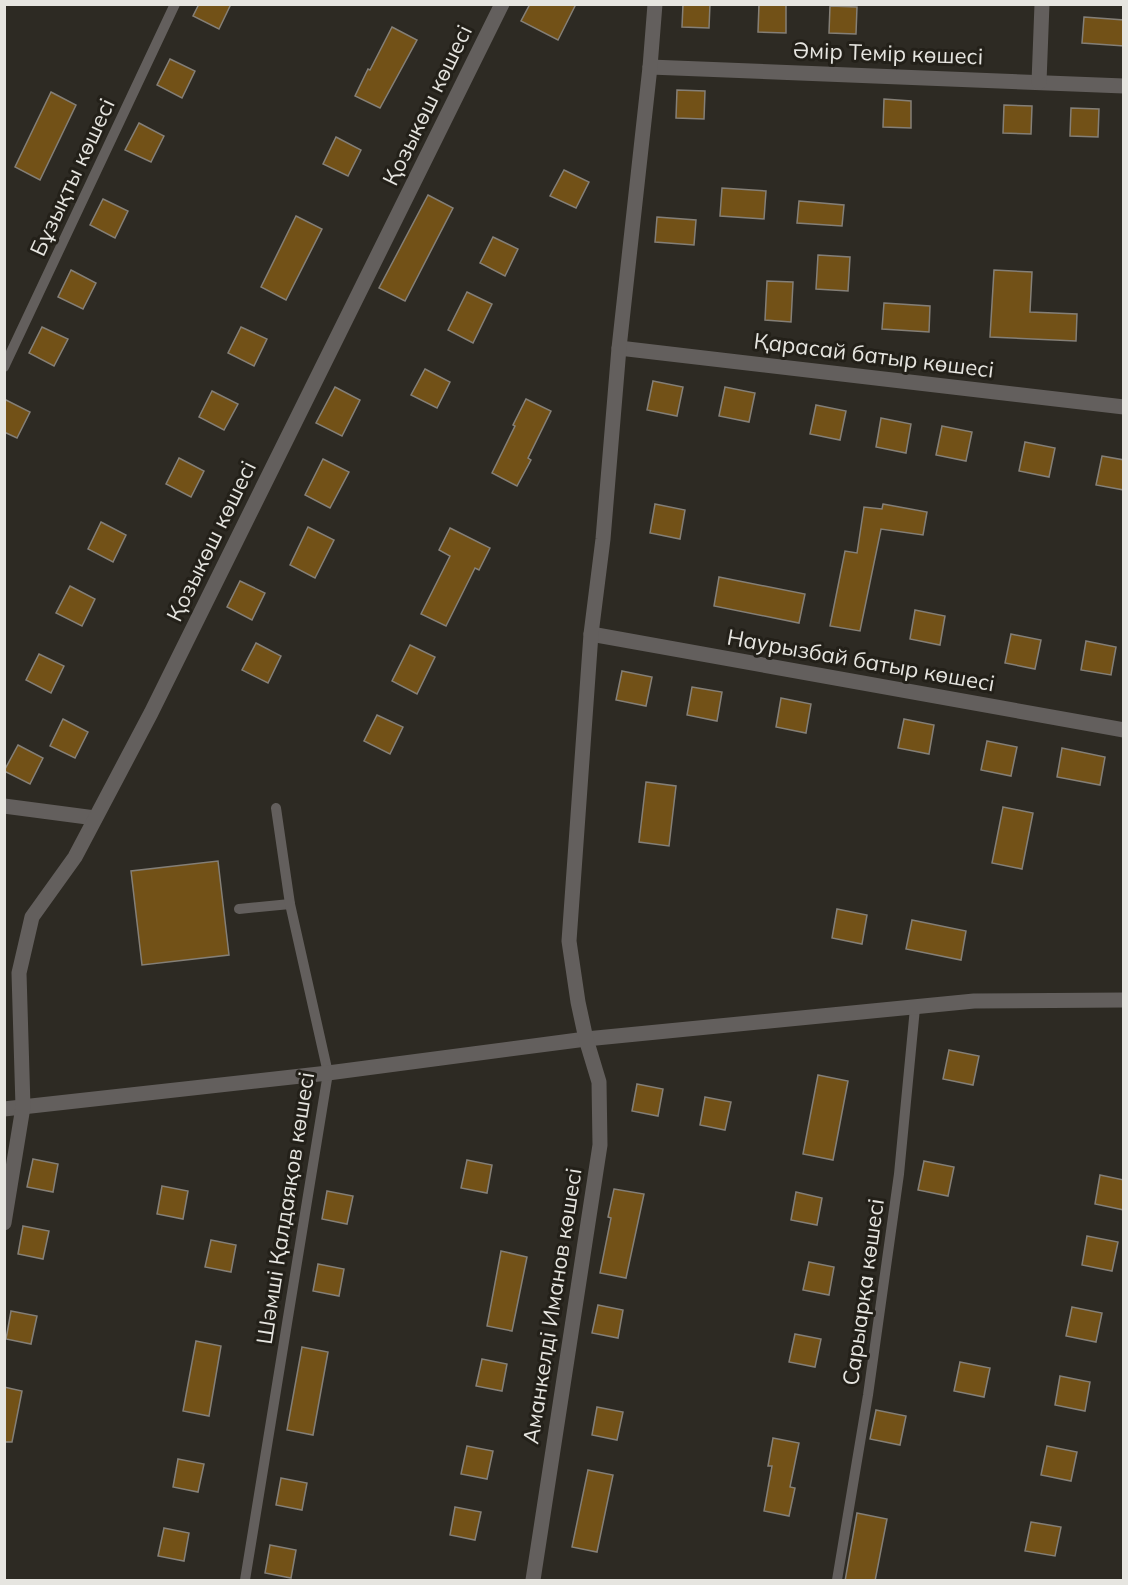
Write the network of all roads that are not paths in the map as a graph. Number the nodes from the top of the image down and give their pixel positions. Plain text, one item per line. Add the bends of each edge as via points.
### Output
1 (175, 4) edge
2 (502, 4) edge
3 (655, 4) edge
4 (1042, 4) edge
5 (650, 67) junction
6 (1039, 82) junction
7 (1124, 86) edge
8 (619, 348) junction
9 (4, 367) edge
10 (1124, 407) edge
11 (591, 634) junction
12 (1124, 730) edge
13 (4, 806) edge
14 (276, 808) dead end
15 (95, 818) junction
16 (290, 904) junction
17 (239, 909) dead end
18 (1124, 1000) edge
19 (915, 1008) junction
20 (586, 1039) junction
21 (328, 1073) junction
22 (23, 1107) junction
23 (4, 1109) edge
24 (4, 1223) edge
25 (245, 1581) edge
26 (533, 1581) edge
27 (837, 1581) edge

1 - 9 lane, Бұзықты көшесі
2 - 15 street, Қозыкөш көшесі via 151,713
3 - 5 street, Аманкелді Иманов көшесі
4 - 6 street
5 - 6 street, Әмір Темір көшесі
5 - 8 street, Аманкелді Иманов көшесі
6 - 7 street, Әмір Темір көшесі
8 - 10 street, Қарасай батыр көшесі
8 - 11 street, Аманкелді Иманов көшесі
11 - 12 street, Наурызбай батыр көшесі
11 - 20 street, Аманкелді Иманов көшесі via 569,941
13 - 15 street
14 - 16 lane, Шәмші Қалдаяқов көшесі
15 - 22 street, Қозыкөш көшесі via 75,857 32,917 19,974
16 - 17 lane
16 - 21 lane, Шәмші Қалдаяқов көшесі
18 - 19 street via 974,1001
19 - 20 street
19 - 27 lane, Сарыарқа көшесі via 899,1174
20 - 21 street
20 - 26 street, Аманкелді Иманов көшесі via 599,1082 600,1145
21 - 22 street
21 - 25 lane, Шәмші Қалдаяқов көшесі
22 - 23 street
22 - 24 street, Қозыкөш көшесі

